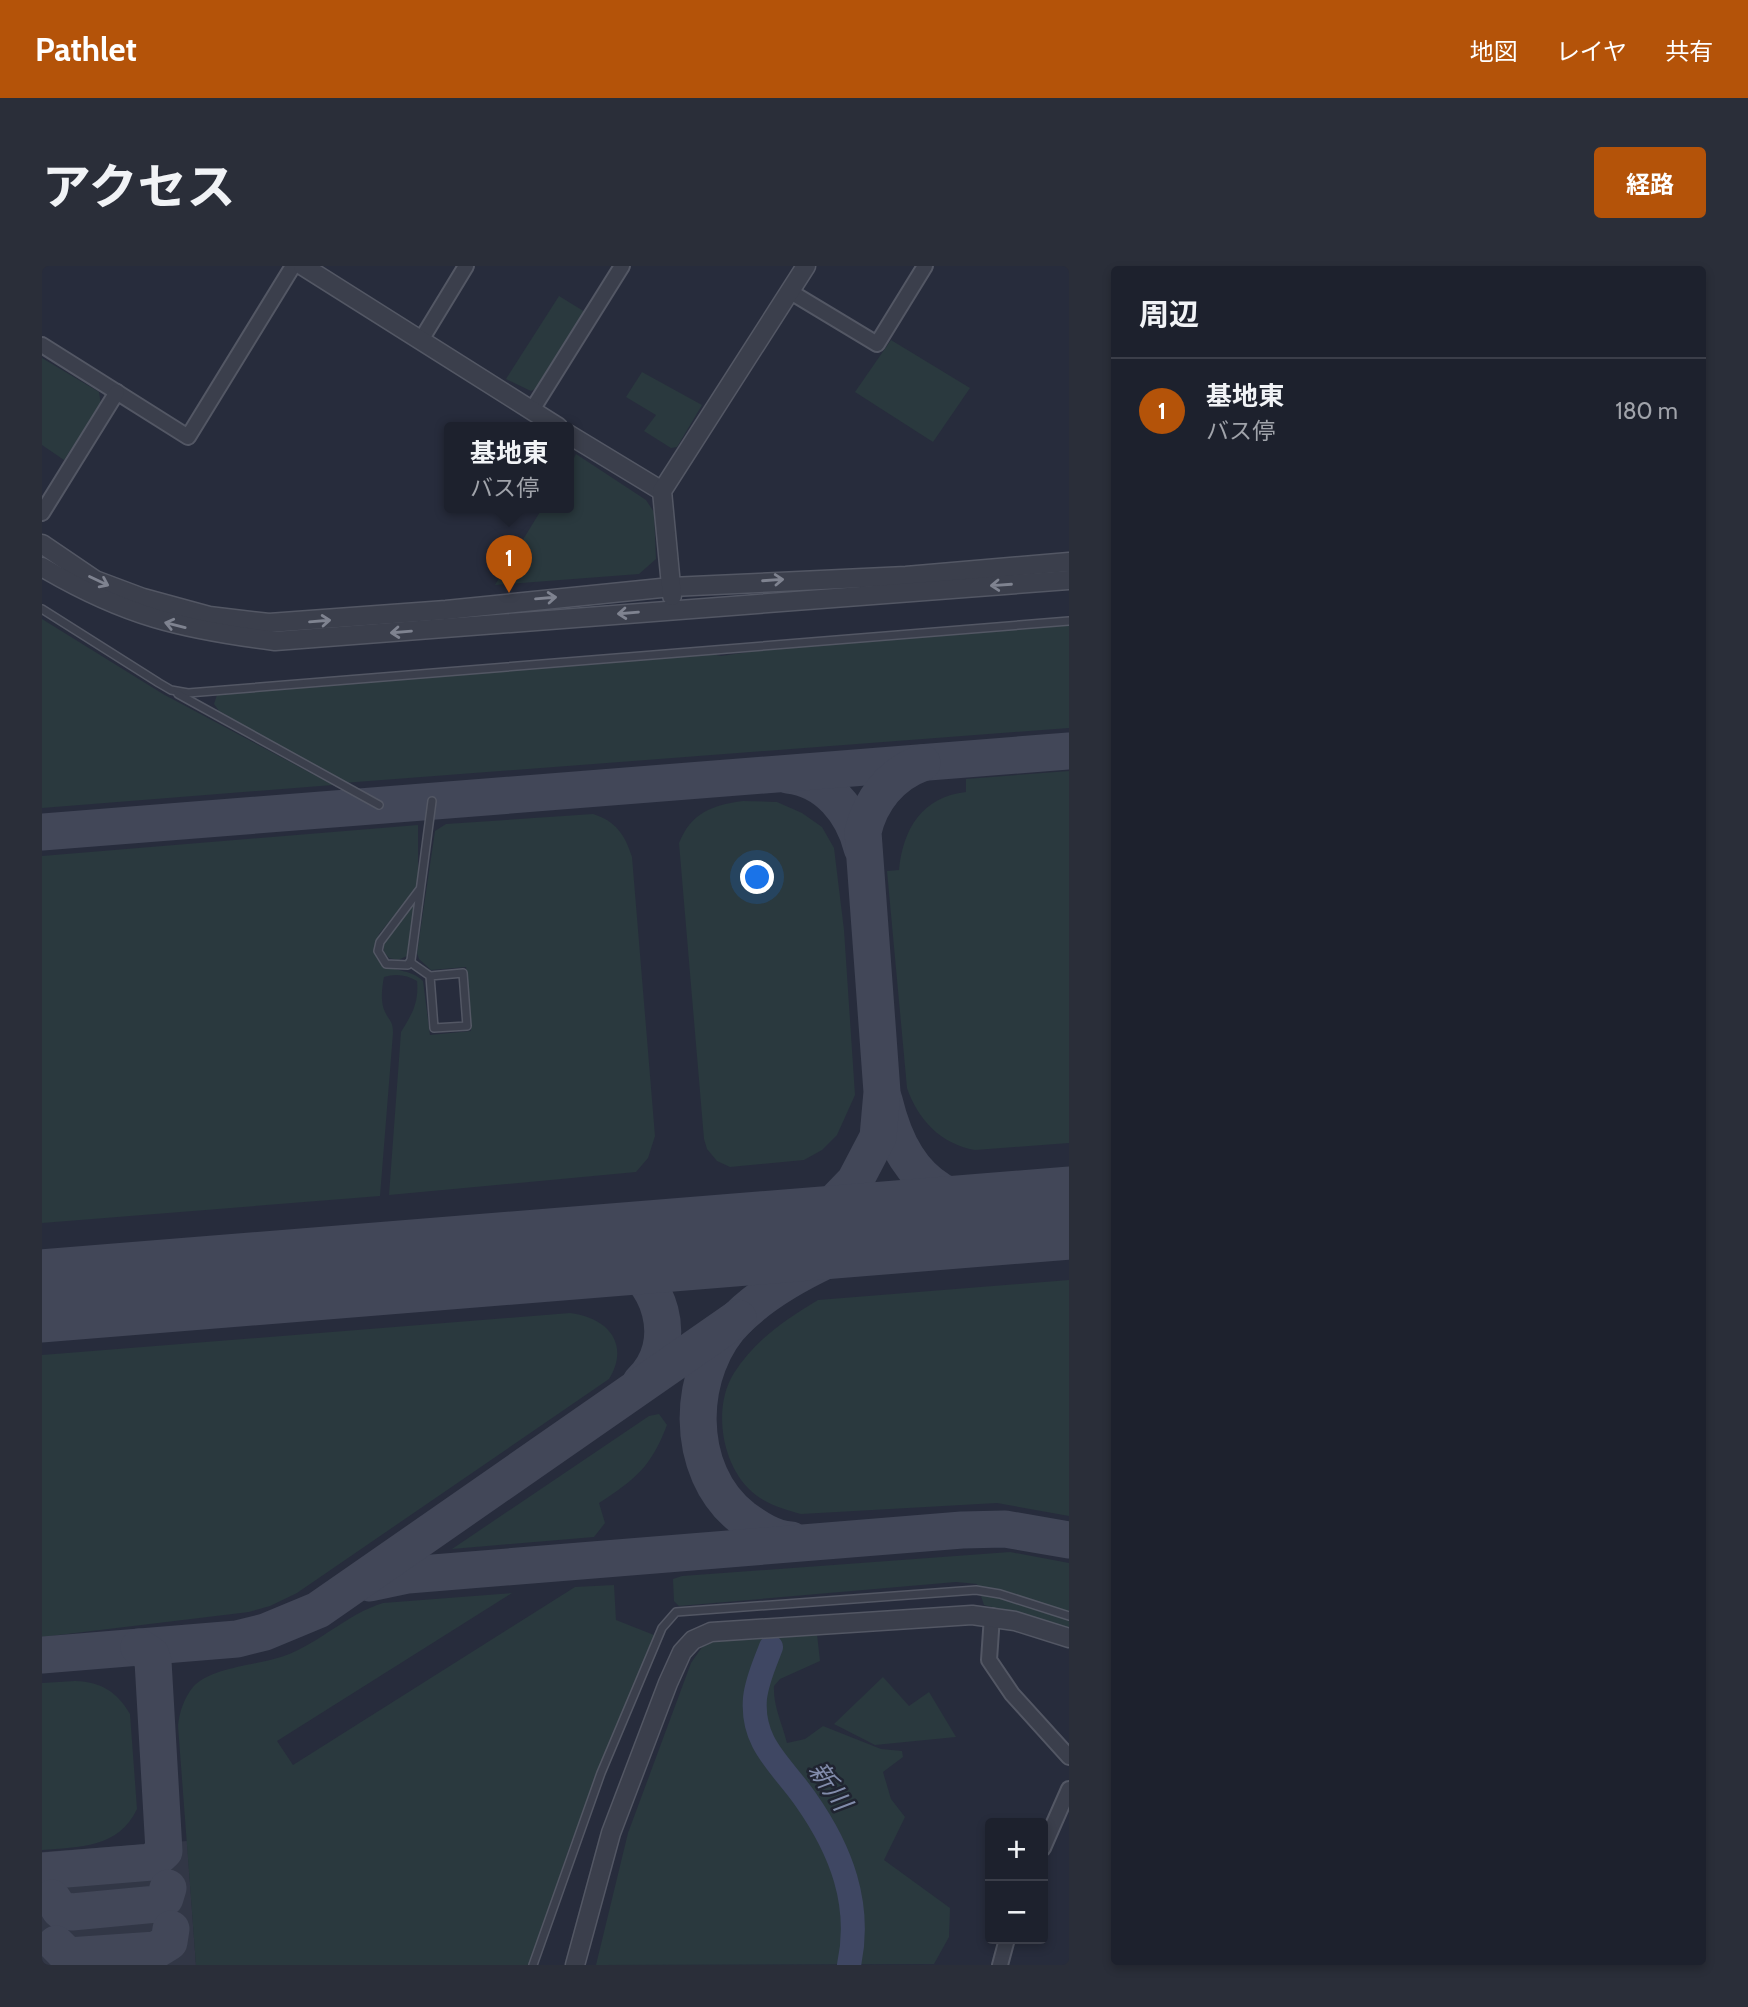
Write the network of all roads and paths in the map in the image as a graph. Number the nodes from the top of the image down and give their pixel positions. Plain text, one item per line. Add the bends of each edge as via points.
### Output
1 (293, 266) edge
2 (303, 266) edge
3 (466, 266) edge
4 (622, 266) edge
5 (806, 266) edge
6 (925, 266) edge
7 (789, 291) junction
8 (421, 340) junction
9 (42, 345) edge
10 (117, 392) junction
11 (532, 410) junction
12 (550, 422) edge
13 (574, 437) edge
14 (662, 491) junction
15 (42, 513) edge
16 (42, 544) edge
17 (1069, 562) edge
18 (42, 567) edge
19 (1069, 580) edge
20 (671, 587) junction
21 (42, 609) edge
22 (673, 610) junction
23 (1069, 621) edge
24 (172, 690) junction
25 (432, 801) dead end
26 (379, 806) dead end
27 (421, 889) junction
28 (410, 962) junction
29 (430, 976) junction
30 (992, 1616) junction
31 (1069, 1616) edge
32 (1069, 1638) edge
33 (1069, 1757) edge
34 (1069, 1789) edge
35 (1048, 1837) edge
36 (1006, 1944) edge
37 (533, 1965) edge
38 (575, 1965) edge
39 (1000, 1965) edge

1 - 10 street via 188,437
2 - 8 street
3 - 8 street
4 - 11 street
5 - 7 street
6 - 7 street via 877,344
7 - 14 street
8 - 11 street
9 - 10 street
10 - 15 street
11 - 12 street
13 - 14 street
14 - 20 street
16 -> 20 street via 95,580 179,609 246,621 304,622
20 -> 17 street via 906,576
22 -> 18 street via 275,641 209,633 139,616 90,596
19 -> 22 street
20 - 22 street
21 - 24 lane
23 - 24 lane via 207,692
24 - 26 lane
25 - 27 lane
27 - 28 lane
27 - 28 lane via 385,933 378,951 386,964
28 - 29 lane
29 - 29 lane via 463,973 467,1026 434,1028
30 - 32 street
30 - 33 street via 989,1660 1012,1695
30 - 38 street via 724,1631 693,1640 668,1683 611,1833
31 - 37 lane via 976,1590 676,1612 662,1628 601,1773
34 - 35 street
36 - 39 street

